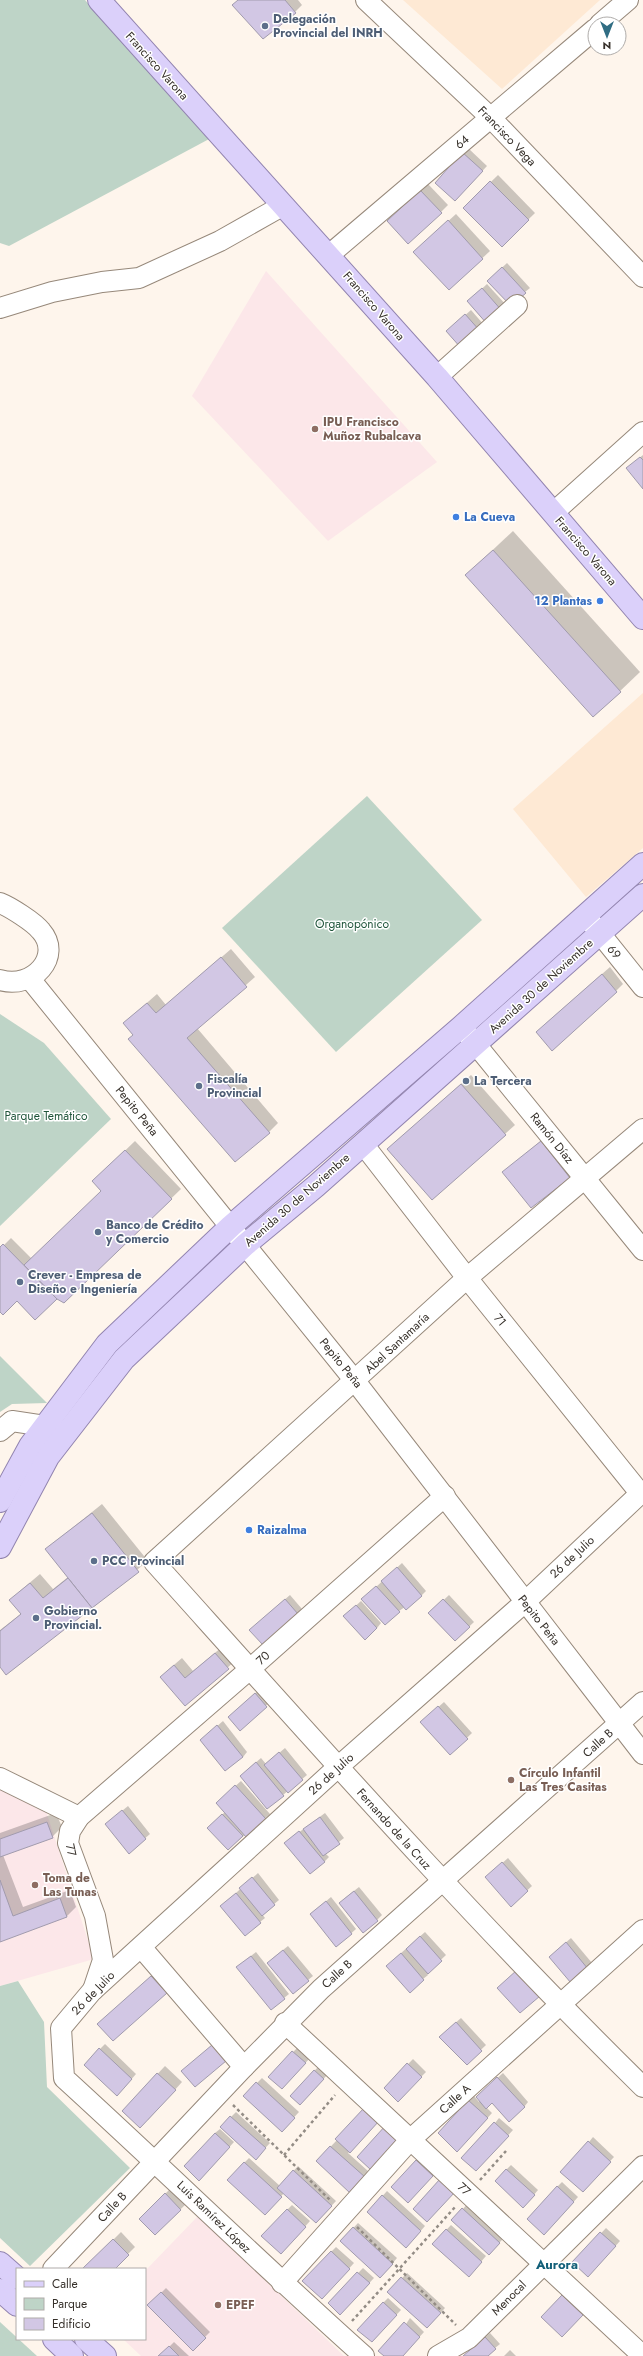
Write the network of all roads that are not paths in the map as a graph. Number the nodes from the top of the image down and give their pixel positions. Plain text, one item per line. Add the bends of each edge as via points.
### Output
1 (99, 0) edge
2 (366, 0) edge
3 (628, 0) edge
4 (609, 16) edge
5 (587, 36) edge
6 (491, 118) junction
7 (282, 206) junction
8 (329, 255) junction
9 (643, 277) edge
10 (517, 305) dead end
11 (0, 308) edge
12 (437, 377) junction
13 (643, 432) edge
14 (553, 513) junction
15 (643, 618) edge
16 (643, 864) edge
17 (643, 895) edge
18 (0, 903) edge
19 (586, 916) junction
20 (600, 934) junction
21 (30, 979) junction
22 (0, 980) edge
23 (643, 987) edge
24 (461, 1027) junction
25 (476, 1044) junction
26 (643, 1129) edge
27 (363, 1144) junction
28 (585, 1178) junction
29 (231, 1226) junction
30 (245, 1245) junction
31 (643, 1250) edge
32 (467, 1278) junction
33 (355, 1381) junction
34 (45, 1426) junction
35 (0, 1431) edge
36 (65, 1436) junction
37 (642, 1492) edge
38 (445, 1496) junction
39 (0, 1501) edge
40 (0, 1547) edge
41 (154, 1562) joint
42 (525, 1602) junction
43 (250, 1669) junction
44 (643, 1702) edge
45 (620, 1723) junction
46 (643, 1754) edge
47 (338, 1767) junction
48 (0, 1778) edge
49 (78, 1817) junction
50 (442, 1882) junction
51 (643, 1930) edge
52 (141, 1947) junction
53 (92, 1992) junction
54 (560, 2005) junction
55 (285, 2023) junction
56 (244, 2066) junction
57 (64, 2078) joint
58 (643, 2087) edge
59 (411, 2139) junction
60 (155, 2161) junction
61 (643, 2166) edge
62 (0, 2263) edge
63 (544, 2263) junction
64 (54, 2268) edge
65 (16, 2277) edge
66 (282, 2283) junction
67 (0, 2290) edge
68 (16, 2304) edge
69 (55, 2340) edge
70 (87, 2340) edge
71 (638, 2351) edge
72 (72, 2356) edge
73 (105, 2356) edge
74 (364, 2356) edge
75 (438, 2356) edge

1 - 7 main road, Francisco Varona
2 - 6 street, Francisco Vega
3 - 4 street
5 - 6 street, 64
6 - 8 street, 64
6 - 9 street, Francisco Vega
7 - 8 main road, Francisco Varona
7 - 11 street via 220,241 139,278 52,292
8 - 12 main road, Francisco Varona
10 - 12 street
12 - 14 main road, Francisco Varona
13 - 14 street
14 - 15 main road, Francisco Varona
16 - 19 main road, Avenida 30 de Noviembre
17 - 20 main road, Avenida 30 de Noviembre
18 - 21 street via 41,931 46,941 44,963 39,972
19 - 20 street, 69
19 - 24 main road, Avenida 30 de Noviembre
20 - 23 street, 69
20 - 25 main road, Avenida 30 de Noviembre
21 - 22 street via 20,983
21 - 29 street, Pepito Peña
24 - 25 street, Ramón Díaz
24 - 29 main road, Avenida 30 de Noviembre
25 - 27 main road, Avenida 30 de Noviembre
25 - 28 street, Ramón Díaz
26 - 28 street, Abel Santamaría
27 - 30 main road, Avenida 30 de Noviembre
27 - 32 street, 71
28 - 31 street, Ramón Díaz
28 - 32 street, Abel Santamaría
29 - 30 street, Pepito Peña
29 - 34 main road, Avenida 30 de Noviembre via 107,1344
30 - 33 street, Pepito Peña
30 - 36 main road, Avenida 30 de Noviembre via 124,1359
32 - 33 street, Abel Santamaría
32 - 37 street, 71
33 - 38 street, Pepito Peña
33 - 41 street, Abel Santamaría
34 - 35 street via 12,1421
34 - 36 street
34 - 39 main road, Avenida 30 de Noviembre via 30,1446
36 - 40 main road, Avenida 30 de Noviembre via 48,1457
37 - 42 street, 26 de Julio
38 - 42 street, Pepito Peña
38 - 43 street, 70
41 - 43 street, Fernando de la Cruz
42 - 45 street, Pepito Peña
42 - 47 street, 26 de Julio
43 - 47 street, Fernando de la Cruz
43 - 49 street, 70
44 - 45 street, Calle B
45 - 46 street, Pepito Peña
45 - 50 street, Calle B
47 - 50 street, Fernando de la Cruz
47 - 52 street, 26 de Julio
48 - 49 street
49 - 53 street, 77 via 70,1831 68,1843 95,1916 103,1960
50 - 54 street, Fernando de la Cruz
50 - 55 street, Calle B
51 - 54 street, Calle A
52 - 53 street, 26 de Julio
52 - 56 street
53 - 57 street, 26 de Julio via 61,2028
54 - 58 street, Fernando de la Cruz
54 - 59 street, Calle A
55 - 56 street, Calle B
55 - 59 street, 77
56 - 60 street, Calle B
57 - 60 street, Luis Ramírez López
59 - 63 street, 77
59 - 66 street, Calle A
60 - 64 street, Calle B
60 - 66 street, Luis Ramírez López
61 - 63 street, Menocal
62 - 65 main road
63 - 71 street, 77
63 - 75 street, Menocal via 469,2338
66 - 74 street, Luis Ramírez López
67 - 68 main road
69 - 72 main road
70 - 73 main road

